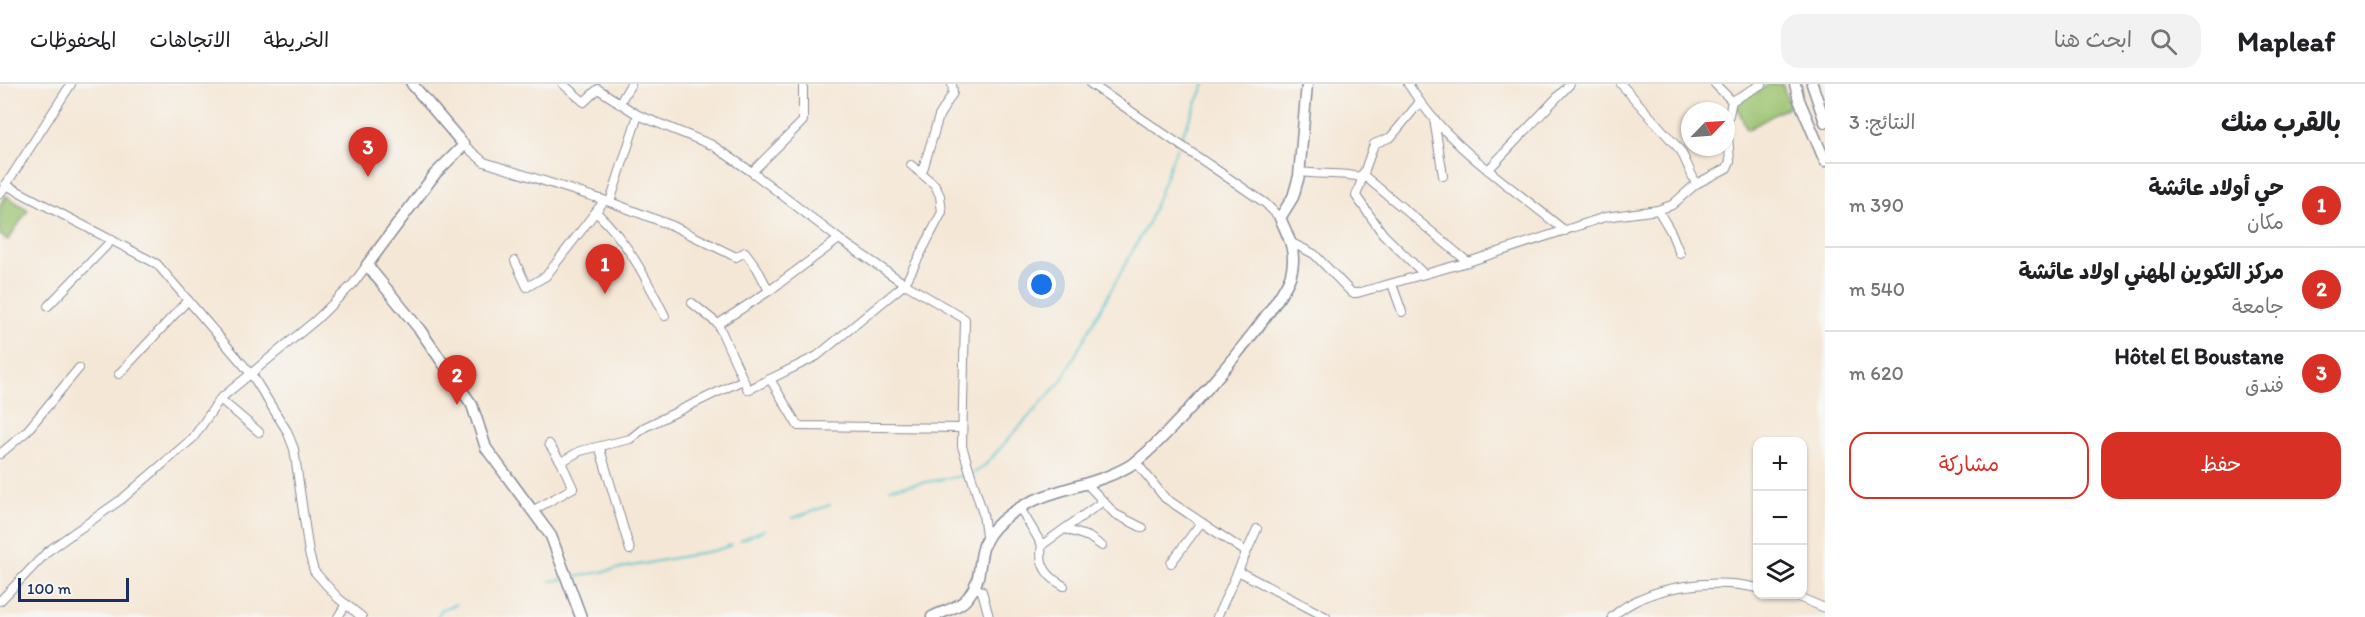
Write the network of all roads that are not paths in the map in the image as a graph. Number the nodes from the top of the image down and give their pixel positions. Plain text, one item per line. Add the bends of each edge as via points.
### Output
1 (71, 84) edge
2 (412, 84) edge
3 (563, 84) edge
4 (631, 84) edge
5 (803, 84) edge
6 (959, 84) edge
7 (1091, 84) edge
8 (1307, 84) edge
9 (1408, 84) edge
10 (1570, 84) edge
11 (1622, 84) edge
12 (1715, 84) edge
13 (1762, 84) edge
14 (1795, 84) edge
15 (1807, 84) edge
16 (1812, 84) edge
17 (952, 88) edge
18 (1732, 101) junction
19 (1419, 103) junction
20 (619, 104) junction
21 (638, 115) junction
22 (1434, 119) junction
23 (1825, 122) edge
24 (464, 145) junction
25 (1825, 161) edge
26 (911, 165) dead end
27 (1488, 170) junction
28 (752, 172) junction
29 (1299, 172) junction
30 (922, 173) junction
31 (1361, 176) junction
32 (1443, 176) dead end
33 (1696, 184) junction
34 (6, 185) junction
35 (0, 194) edge
36 (607, 202) junction
37 (1658, 210) junction
38 (597, 213) junction
39 (1280, 218) junction
40 (1564, 231) junction
41 (839, 239) junction
42 (112, 240) junction
43 (1292, 243) junction
44 (1680, 254) dead end
45 (515, 261) dead end
46 (1468, 262) junction
47 (367, 265) junction
48 (1424, 274) junction
49 (905, 284) junction
50 (1392, 285) junction
51 (769, 291) junction
52 (188, 300) junction
53 (692, 303) dead end
54 (48, 306) dead end
55 (1402, 312) dead end
56 (665, 316) dead end
57 (718, 324) junction
58 (79, 368) dead end
59 (118, 374) dead end
60 (252, 375) junction
61 (770, 379) junction
62 (743, 380) junction
63 (220, 399) junction
64 (962, 428) junction
65 (259, 432) dead end
66 (549, 444) dead end
67 (600, 448) junction
68 (0, 454) edge
69 (561, 462) junction
70 (1136, 462) junction
71 (1088, 485) junction
72 (1102, 502) junction
73 (1020, 508) junction
74 (532, 511) junction
75 (1200, 524) junction
76 (1143, 528) dead end
77 (1065, 529) junction
78 (1257, 529) dead end
79 (986, 536) junction
80 (1042, 546) junction
81 (1102, 546) dead end
82 (630, 550) dead end
83 (1246, 552) junction
84 (1171, 563) dead end
85 (1238, 571) junction
86 (1064, 586) dead end
87 (974, 587) junction
88 (1753, 588) edge
89 (1803, 599) edge
90 (0, 601) edge
91 (346, 604) junction
92 (1825, 608) edge
93 (338, 617) edge
94 (363, 617) edge
95 (581, 617) edge
96 (932, 617) edge
97 (989, 617) edge
98 (1217, 617) edge
99 (1326, 617) edge
100 (1612, 617) edge

1 - 34 street
2 - 24 street
3 - 20 street via 584,102 598,89
4 - 20 street
5 - 28 street via 803,121
6 - 17 street
7 - 39 street via 1265,203
8 - 29 street
9 - 19 street
10 - 27 street
11 - 33 street via 1681,152
12 - 18 street
13 - 18 street
14 - 15 street
14 - 25 street
16 - 23 street
17 - 30 street
18 - 33 street via 1726,124 1729,165
19 - 22 street
19 - 31 street via 1391,136 1374,144
20 - 21 street
21 - 28 street via 711,145
21 - 36 street
22 - 27 street
22 - 32 street
24 - 36 street via 484,162
24 - 47 street via 435,174
26 - 30 street
27 - 40 street
28 - 41 street
29 - 31 street
29 - 39 street via 1293,197
30 - 49 street via 935,185 942,212
31 - 46 street
31 - 48 street via 1356,196 1359,202 1383,234
33 - 37 street via 1672,205
34 - 35 street
34 - 42 street
36 - 38 street
36 - 51 street via 673,226 736,256 745,252
37 - 40 street via 1605,217
37 - 44 street
38 - 45 street via 546,276 527,287
38 - 56 street via 617,231
39 - 43 street
40 - 46 street
41 - 49 street
41 - 51 street
42 - 52 street via 157,264
42 - 54 street
43 - 50 street via 1314,254 1352,293
43 - 70 street via 1292,272 1286,288 1178,421
46 - 48 street
47 - 60 street via 316,320
47 - 74 street via 420,330 472,405 486,448
48 - 50 street
49 - 61 street via 817,356
49 - 64 street via 965,319
50 - 55 street
51 - 57 street
52 - 59 street
52 - 60 street
53 - 57 street
57 - 62 street
58 - 68 street via 26,432
60 - 63 street
60 - 91 street via 294,449 314,571
61 - 62 street via 748,390
61 - 64 street via 798,426
62 - 67 street via 645,428 630,440
63 - 65 street
63 - 90 street via 193,438 122,499 48,551
64 - 79 street via 962,446
66 - 69 street
67 - 69 street via 580,451
67 - 82 street
69 - 74 street via 573,488
70 - 71 street
70 - 75 street via 1166,498
71 - 72 street
71 - 73 street
72 - 76 street
72 - 77 street
73 - 79 street
73 - 80 street
74 - 95 street via 551,536
75 - 83 street
75 - 84 street
77 - 80 street
77 - 81 street
78 - 83 street
79 - 87 street
80 - 86 street via 1039,557 1049,578
83 - 85 street
85 - 98 street
85 - 99 street
87 - 96 street via 967,599
87 - 97 street via 982,591
88 - 100 street via 1716,584 1680,588 1646,596 1624,606
89 - 92 street
91 - 93 street
91 - 94 street

